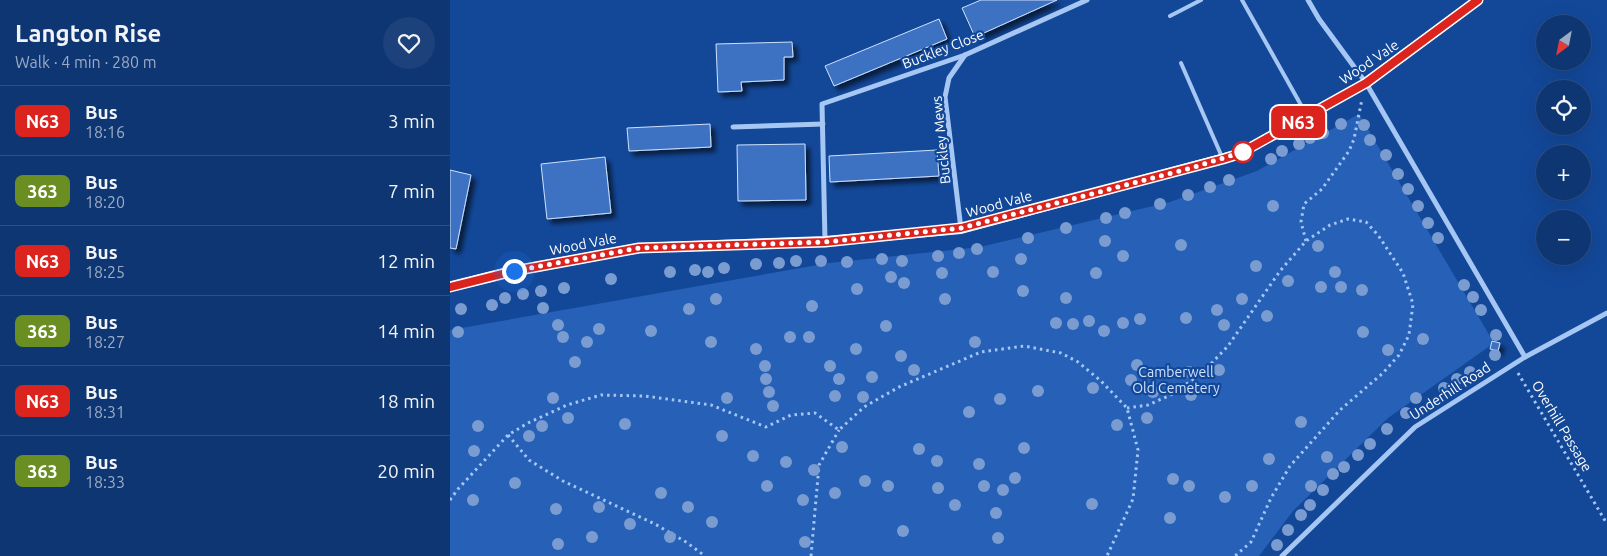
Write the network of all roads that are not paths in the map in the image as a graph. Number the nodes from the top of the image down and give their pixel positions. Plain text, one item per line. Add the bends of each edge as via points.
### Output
1 (1087, 0) edge
2 (1202, 0) edge
3 (1242, 0) edge
4 (1308, 0) edge
5 (1478, 0) edge
6 (1170, 16) dead end
7 (965, 55) junction
8 (1181, 63) dead end
9 (1366, 83) junction
10 (1307, 116) junction
11 (823, 124) junction
12 (734, 127) dead end
13 (1223, 159) junction
14 (961, 228) junction
15 (825, 242) junction
16 (450, 287) edge
17 (1607, 313) edge
18 (1525, 356) junction
19 (1282, 556) edge

1 - 7 street, Buckley Close
2 - 6 lane
3 - 10 lane
4 - 9 street
5 - 9 street, Wood Vale
7 - 11 street, Buckley Close via 822,104
7 - 14 street, Buckley Mews via 949,78 944,97
8 - 13 lane
9 - 10 street, Wood Vale
9 - 18 street
10 - 13 street, Wood Vale via 1239,154
11 - 12 street
11 - 15 street, Buckley Close
13 - 14 street, Wood Vale
14 - 15 street, Wood Vale
15 - 16 street, Wood Vale via 639,248 514,271
17 - 18 street, Underhill Road
18 - 19 street, Underhill Road via 1415,427

